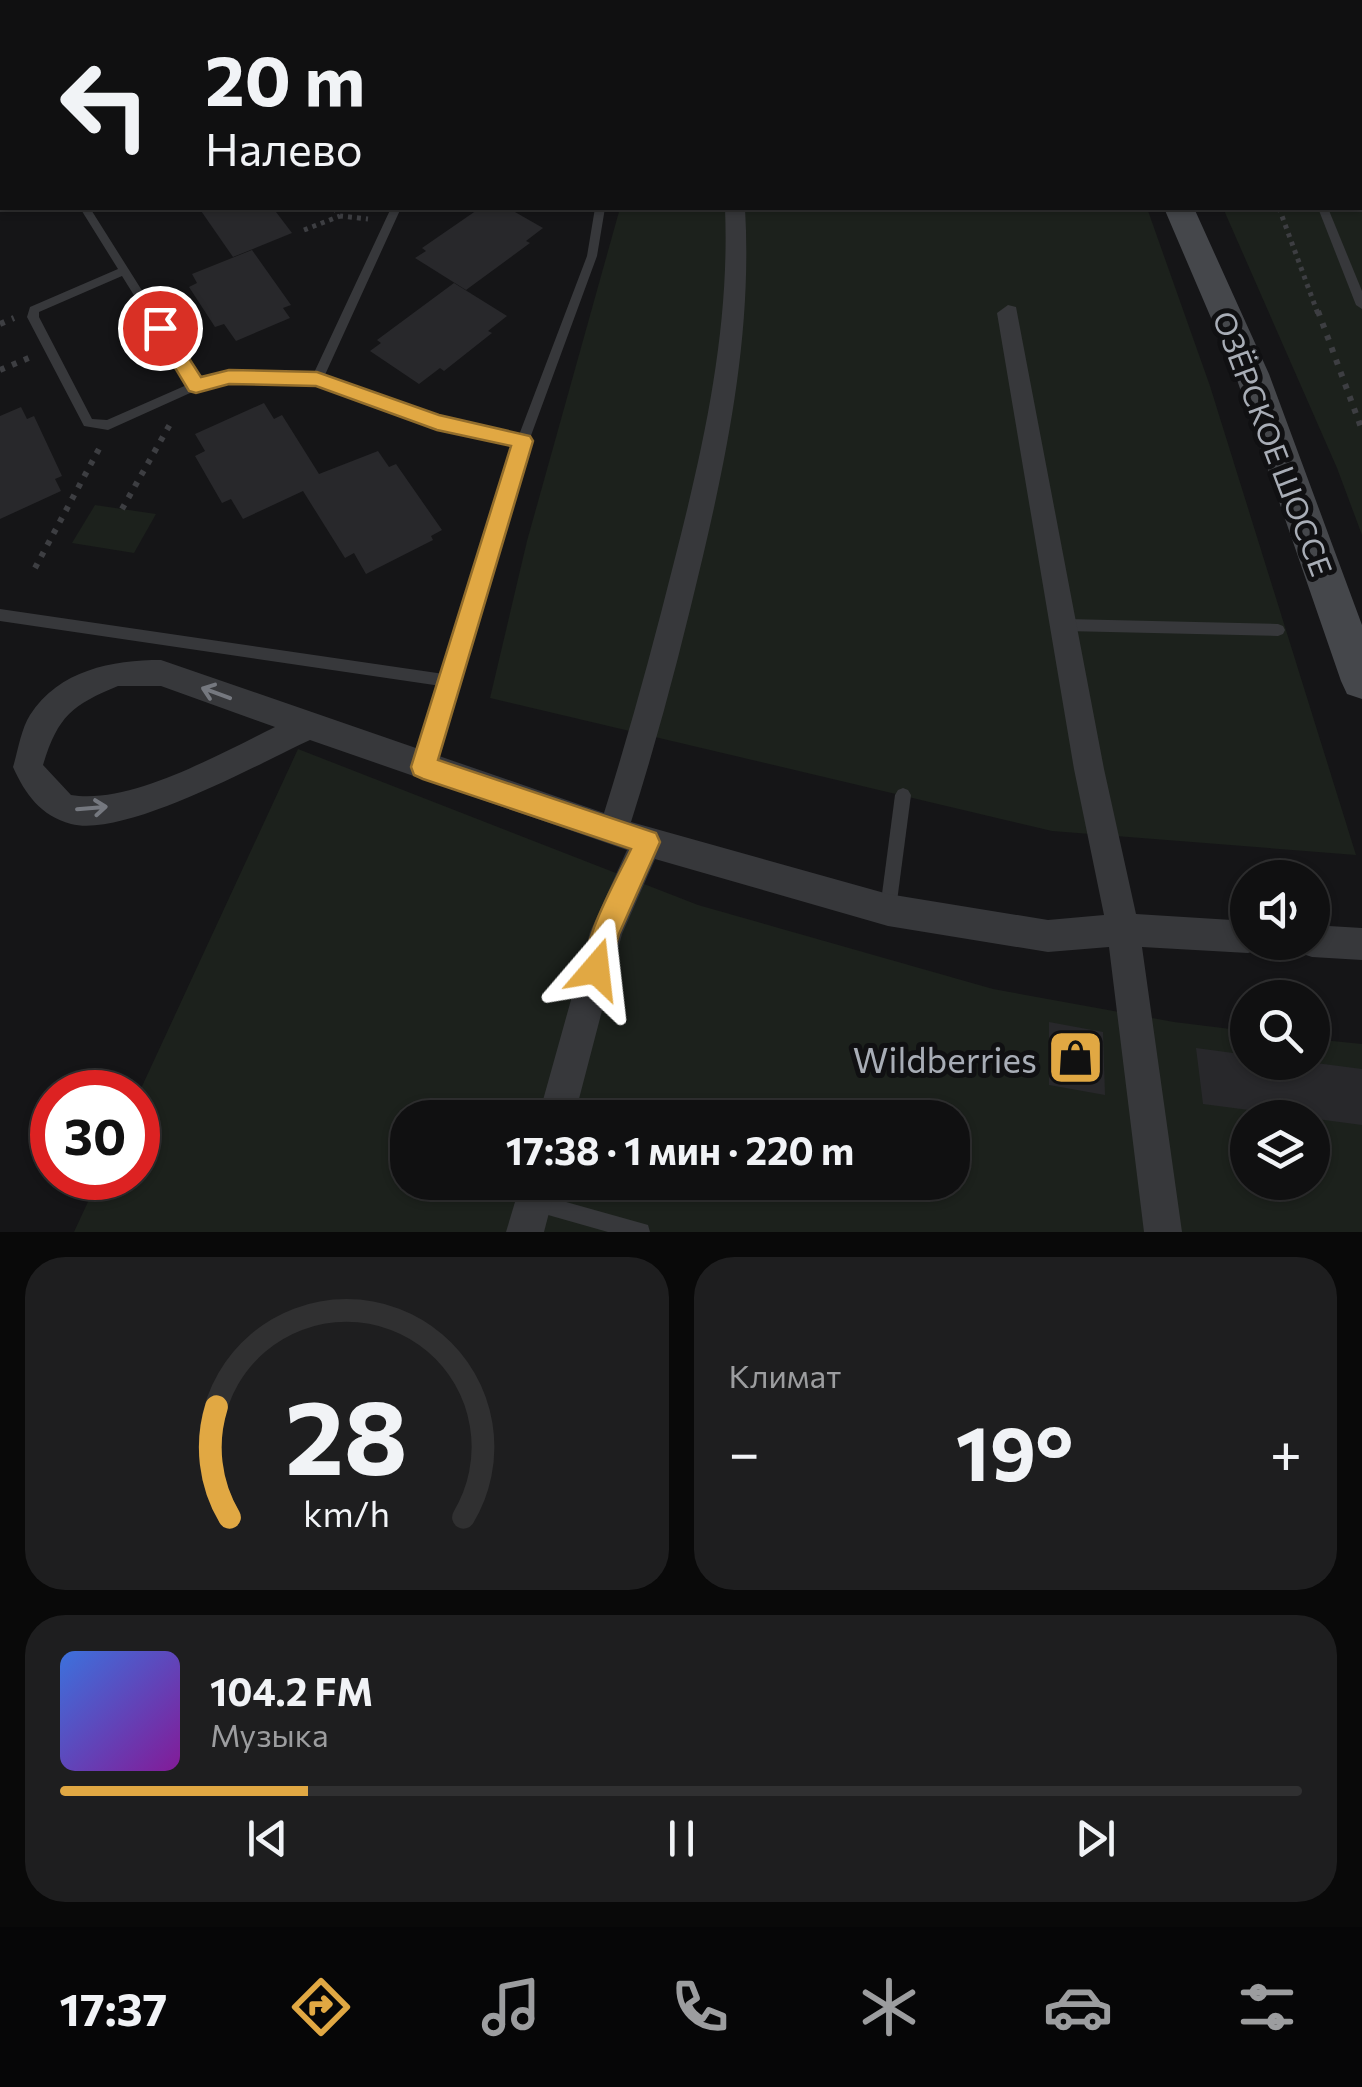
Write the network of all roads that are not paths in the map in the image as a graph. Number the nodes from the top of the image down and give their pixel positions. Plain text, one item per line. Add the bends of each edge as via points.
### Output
1 (86, 210) edge
2 (395, 210) edge
3 (600, 210) edge
4 (735, 210) edge
5 (1180, 210) edge
6 (1323, 210) edge
7 (124, 271) junction
8 (1362, 304) edge
9 (1008, 313) dead end
10 (317, 379) junction
11 (196, 386) junction
12 (523, 441) junction
13 (0, 615) edge
14 (1066, 625) junction
15 (1278, 630) dead end
16 (450, 681) junction
17 (1362, 681) edge
18 (308, 726) junction
19 (423, 767) junction
20 (904, 795) dead end
21 (613, 830) junction
22 (647, 842) junction
23 (888, 910) junction
24 (1124, 930) junction
25 (1230, 936) edge
26 (1330, 942) edge
27 (1362, 944) edge
28 (561, 1100) edge
29 (533, 1205) edge
30 (641, 1232) edge
31 (1162, 1232) edge

1 - 7 lane
2 - 10 lane
3 - 12 lane via 592,256
4 - 21 street via 738,308 708,479 662,672
5 - 17 main road, ОЗЁРСКОЕ ШОССЕ via 1252,374
6 - 8 lane
7 - 11 lane
7 - 11 lane via 34,310 88,424
9 - 14 street
10 - 11 lane via 229,377
10 - 12 lane via 437,422
12 - 16 lane
13 - 16 lane
14 - 15 lane
14 - 24 street
16 - 19 lane
18 -> 18 street via 162,673 117,673 69,693 41,724 28,767 42,793 78,811 138,802
18 - 19 street
19 - 21 street
20 - 23 lane
21 - 22 street
22 - 23 street
22 - 28 street via 606,932
23 - 24 street via 1048,936
24 - 25 street
24 - 31 street
26 - 27 street
29 - 30 lane

